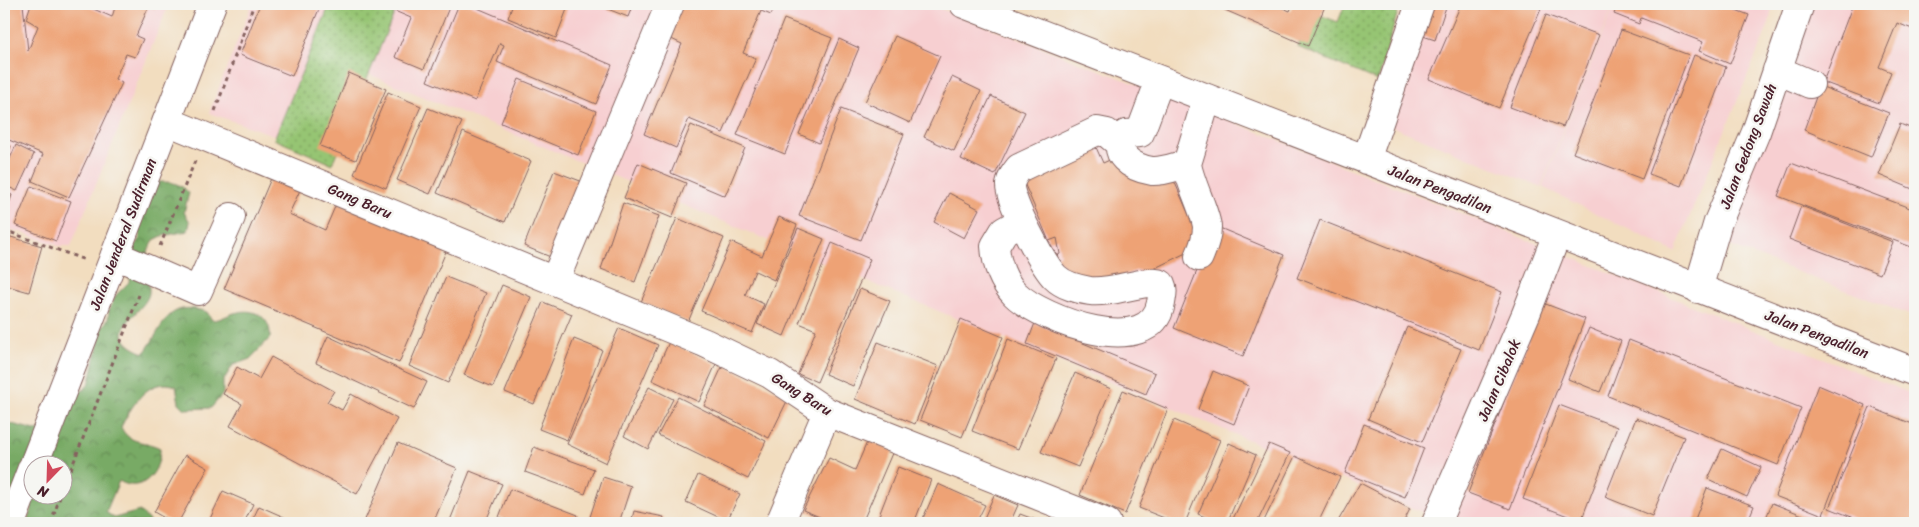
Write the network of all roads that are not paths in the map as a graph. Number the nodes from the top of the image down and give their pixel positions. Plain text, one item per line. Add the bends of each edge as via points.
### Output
1 (212, 4) edge
2 (670, 4) edge
3 (964, 4) edge
4 (1420, 4) edge
5 (1800, 4) edge
6 (1777, 70) junction
7 (1160, 80) junction
8 (1810, 84) dead end
9 (1207, 98) junction
10 (167, 120) junction
11 (1120, 144) junction
12 (1366, 160) junction
13 (1186, 164) junction
14 (230, 217) dead end
15 (1022, 221) junction
16 (1557, 234) junction
17 (1199, 258) dead end
18 (112, 262) junction
19 (555, 280) junction
20 (1698, 289) junction
21 (1915, 372) edge
22 (827, 412) junction
23 (38, 454) edge
24 (22, 494) edge
25 (11, 523) edge
26 (780, 523) edge
27 (1107, 523) edge
28 (1436, 523) edge

1 - 10 street, Jalan Jenderal Sudirman
2 - 19 street
3 - 7 street, Jalan Pengadilan
4 - 12 street
5 - 6 street, Jalan Gedong Sawah
6 - 8 street
6 - 20 street, Jalan Gedong Sawah via 1756,132 1718,222
7 - 9 street, Jalan Pengadilan
7 - 11 street via 1140,133 1126,134
9 - 12 street, Jalan Pengadilan
9 - 13 street
10 - 18 street, Jalan Jenderal Sudirman
10 - 19 street, Gang Baru
11 - 13 street via 1121,156 1153,171
11 - 15 street via 1107,133 1097,131 1019,168 1010,184
12 - 16 street, Jalan Pengadilan
13 - 17 street via 1207,225 1206,240
14 - 18 street via 198,291
15 - 15 street via 1045,265 1056,278 1072,287 1108,292 1152,282 1162,284 1162,298 1156,317 1139,328 1102,332 1052,318 1032,307 1004,280 995,254 995,246 1004,231
16 - 20 street, Jalan Pengadilan
16 - 28 street, Jalan Cibalok
18 - 23 street, Jalan Jenderal Sudirman
19 - 22 street, Gang Baru via 770,374
20 - 21 street, Jalan Pengadilan
22 - 26 street
22 - 27 street, Gang Baru
24 - 25 street

